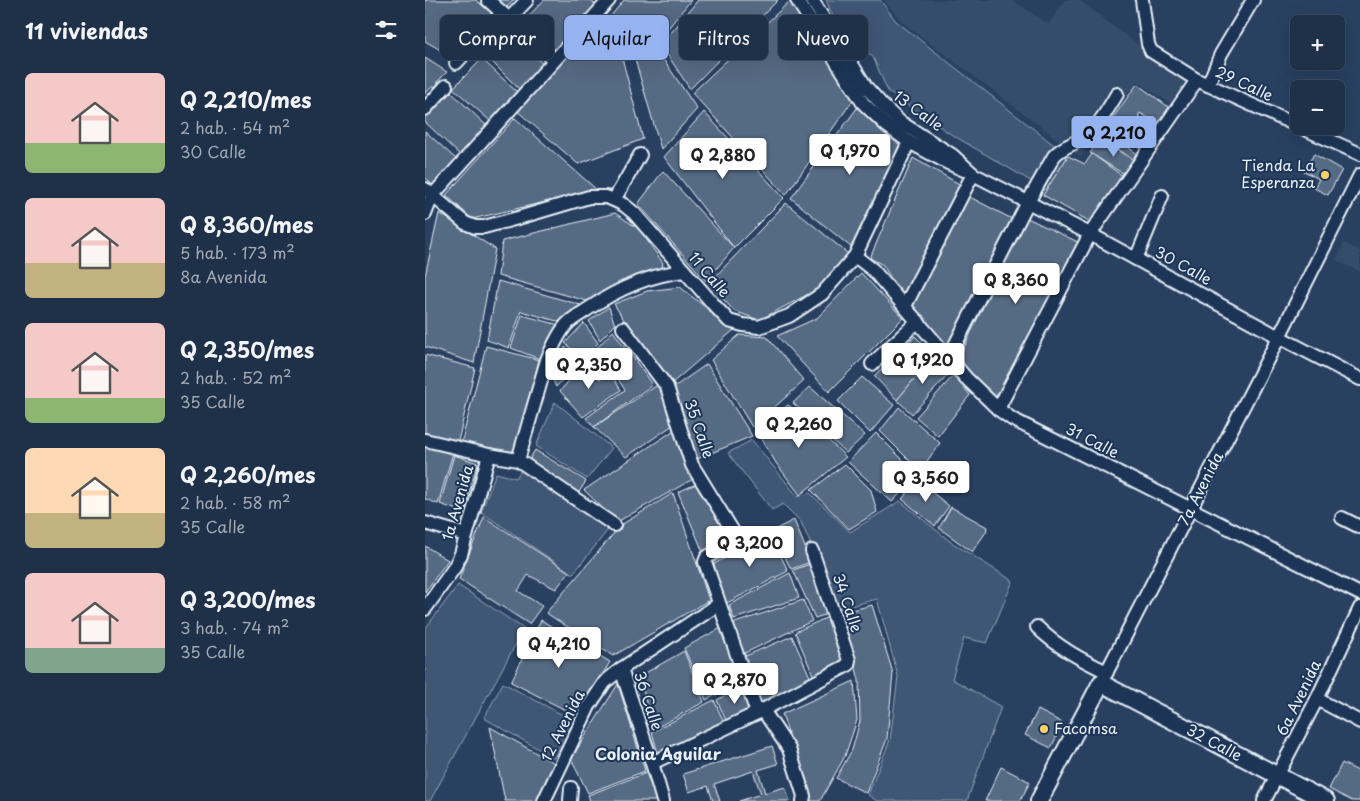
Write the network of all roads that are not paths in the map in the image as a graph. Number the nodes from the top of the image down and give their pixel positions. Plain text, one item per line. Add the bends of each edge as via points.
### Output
1 (487, 0) edge
2 (527, 0) edge
3 (609, 0) edge
4 (797, 0) edge
5 (812, 0) edge
6 (1142, 0) edge
7 (1253, 0) edge
8 (505, 15) edge
9 (507, 15) edge
10 (822, 15) edge
11 (459, 60) edge
12 (554, 60) joint
13 (850, 60) joint
14 (456, 63) dead end
15 (839, 67) junction
16 (1202, 82) junction
17 (446, 86) dead end
18 (1117, 94) dead end
19 (425, 109) edge
20 (909, 142) junction
21 (1360, 154) edge
22 (640, 155) dead end
23 (973, 174) junction
24 (1360, 175) edge
25 (989, 182) joint
26 (429, 193) edge
27 (1162, 196) dead end
28 (614, 200) junction
29 (1028, 202) junction
30 (425, 214) edge
31 (1090, 234) junction
32 (855, 256) junction
33 (1136, 259) junction
34 (684, 271) junction
35 (905, 306) junction
36 (918, 321) junction
37 (623, 328) dead end
38 (1279, 337) junction
39 (949, 357) junction
40 (872, 364) dead end
41 (1360, 379) edge
42 (998, 409) junction
43 (425, 440) edge
44 (489, 455) junction
45 (518, 460) junction
46 (1190, 509) junction
47 (1342, 518) dead end
48 (425, 523) edge
49 (614, 525) dead end
50 (1360, 527) edge
51 (466, 536) junction
52 (812, 552) dead end
53 (1360, 594) edge
54 (719, 604) junction
55 (1360, 608) edge
56 (425, 609) edge
57 (1037, 627) dead end
58 (621, 669) junction
59 (1104, 678) junction
60 (1317, 699) junction
61 (759, 711) junction
62 (1360, 722) edge
63 (652, 763) junction
64 (1277, 776) junction
65 (545, 801) edge
66 (663, 801) edge
67 (803, 801) edge
68 (1039, 801) edge
69 (1264, 801) edge
70 (1326, 801) edge

1 - 8 street
2 - 9 street
3 - 12 street
4 - 15 street
5 - 10 street, 13 Calle
6 - 16 street, 29 Calle via 1147,44 1151,51
7 - 16 street
11 - 14 street
12 - 26 street
13 - 15 street
13 - 23 street, 13 Calle via 883,107 900,122 952,155
15 - 20 street via 863,103
16 - 21 street, 29 Calle
16 - 31 street
17 - 19 street
18 - 29 street via 1091,132 1058,152
20 - 23 street
20 - 32 street, 11 Calle
22 - 28 street
23 - 25 street, 13 Calle
23 - 35 street
24 - 38 street, 7a Avenida
25 - 29 street, 30 Calle
26 - 28 street, 11 Calle via 465,223 475,227 589,197
26 - 30 street
27 - 33 street
28 - 34 street, 11 Calle via 634,213
29 - 31 street, 30 Calle
29 - 39 street
31 - 33 street, 30 Calle
31 - 42 street
32 - 34 street, 11 Calle via 822,294 789,316 759,327 729,321
32 - 35 street, 31 Calle via 873,270
33 - 38 street, 30 Calle
34 - 45 street via 667,273 612,294 568,323 547,360
35 - 36 street, 31 Calle
36 - 39 street, 31 Calle
36 - 40 street
37 - 54 street, 35 Calle via 667,387 693,465 737,538 705,559
38 - 41 street, 30 Calle
38 - 46 street, 7a Avenida
39 - 42 street, 31 Calle
42 - 46 street, 31 Calle
43 - 44 street
44 - 45 street
44 - 51 street, 1a Avenida
45 - 49 street
46 - 53 street, 31 Calle
46 - 59 street, 7a Avenida
47 - 50 street
48 - 51 street
51 - 56 street, 1a Avenida via 454,568
52 - 61 street, 34 Calle via 848,665
54 - 58 street, 12 Avenida
54 - 61 street, 35 Calle
55 - 60 street, 6a Avenida
57 - 59 street
58 - 63 street, 36 Calle
58 - 65 street, 12 Avenida via 605,682 589,706
59 - 64 main road, 32 Calle
59 - 68 main road, 7a Avenida
60 - 62 street
60 - 64 street, 6a Avenida
61 - 63 street
61 - 67 street, 35 Calle via 767,716 789,749
63 - 66 street, 36 Calle
64 - 69 street, 6a Avenida
64 - 70 main road, 32 Calle

